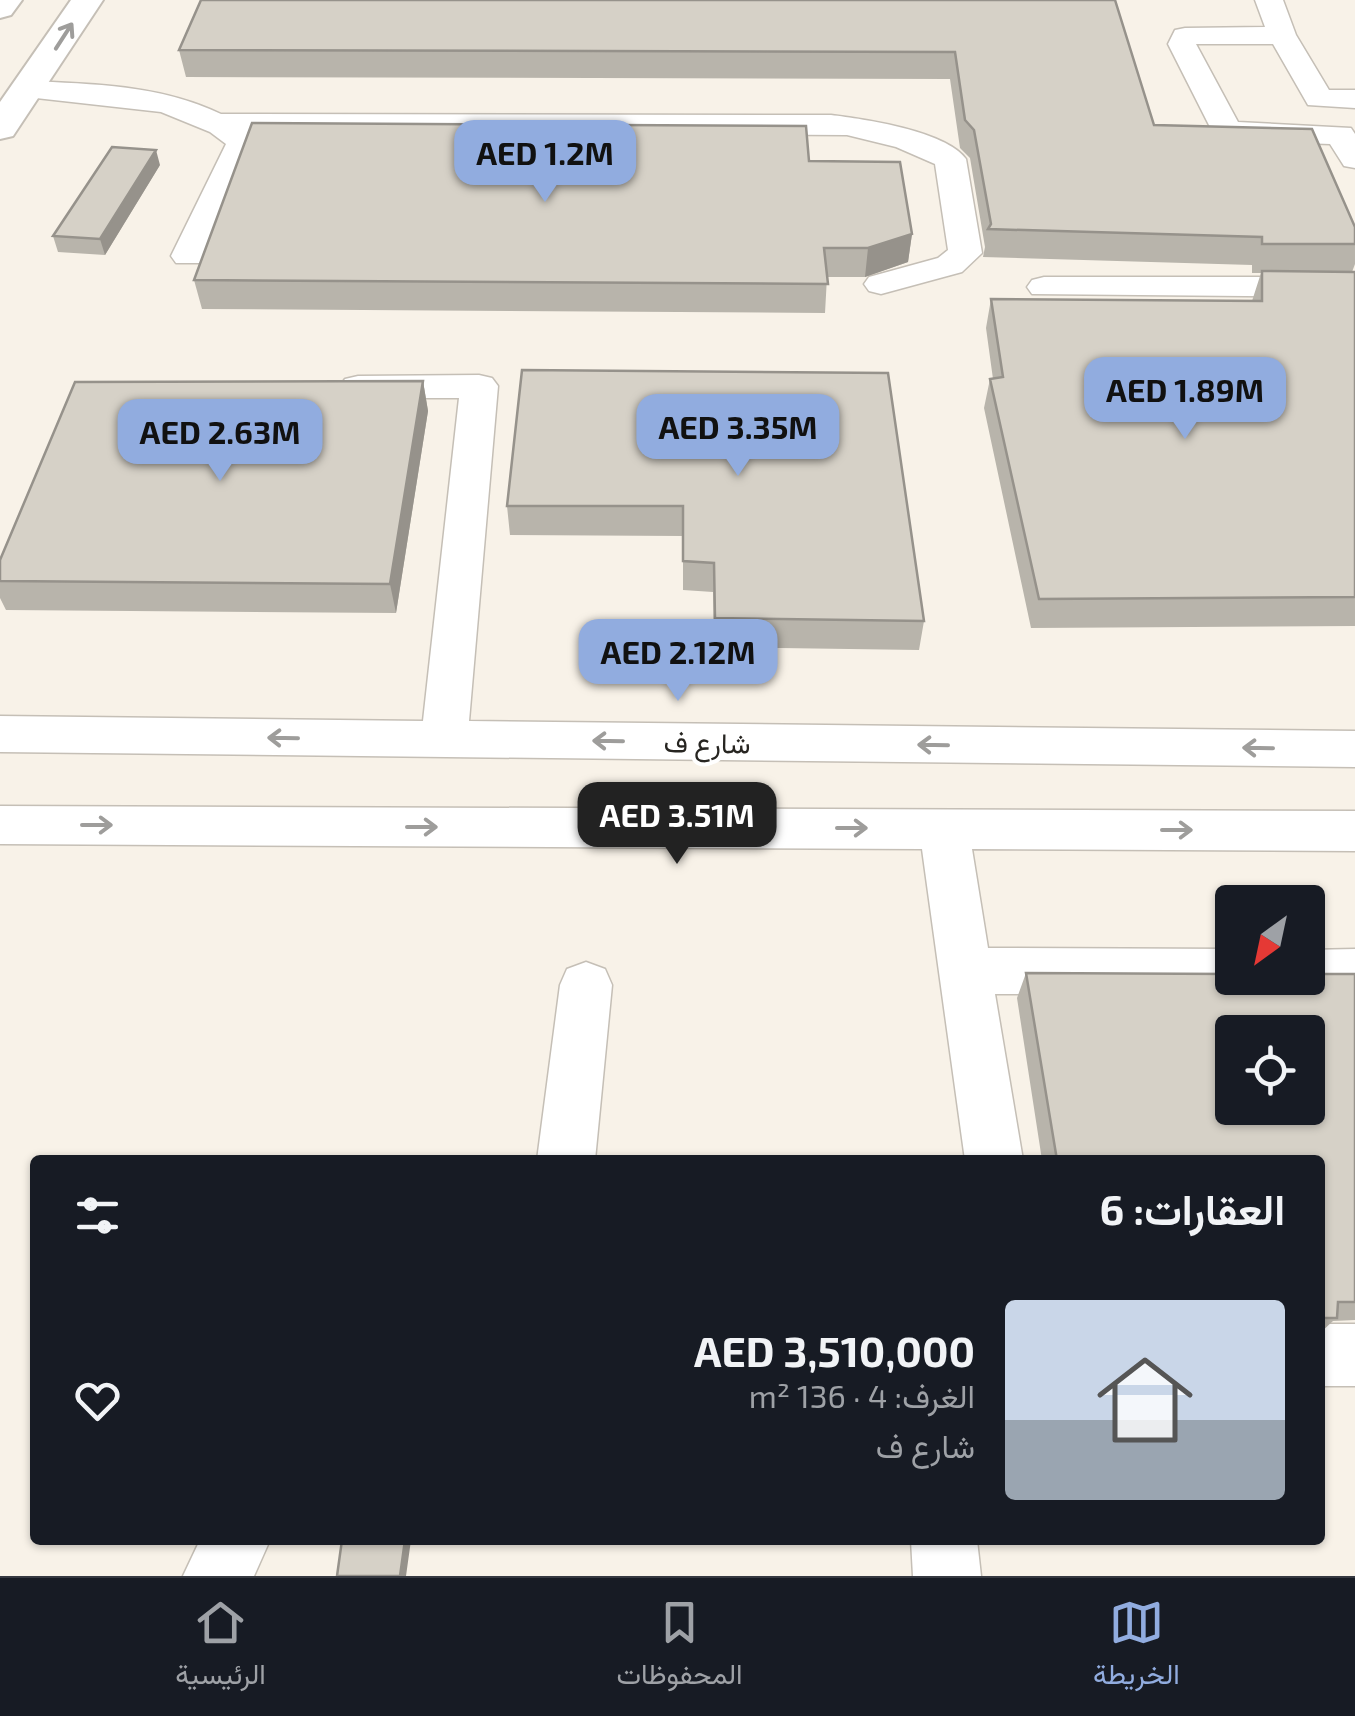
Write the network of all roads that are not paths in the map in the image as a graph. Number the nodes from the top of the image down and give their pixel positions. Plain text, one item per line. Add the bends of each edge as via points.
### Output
1 (6, 0) edge
2 (87, 0) edge
3 (1269, 0) edge
4 (0, 8) edge
5 (1282, 35) junction
6 (28, 90) junction
7 (1319, 99) junction
8 (1355, 99) edge
9 (221, 123) junction
10 (0, 128) edge
11 (1348, 147) edge
12 (188, 256) dead end
13 (882, 284) edge
14 (1044, 287) dead end
15 (1355, 287) edge
16 (325, 388) edge
17 (0, 734) edge
18 (444, 740) junction
19 (1355, 749) edge
20 (0, 825) edge
21 (944, 829) junction
22 (1355, 830) edge
23 (966, 971) junction
24 (1215, 972) edge
25 (1325, 972) edge
26 (1355, 972) edge
27 (586, 985) dead end
28 (567, 1155) edge
29 (993, 1155) edge
30 (1325, 1355) edge
31 (1355, 1355) edge
32 (234, 1545) edge
33 (944, 1545) edge
34 (217, 1576) edge
35 (947, 1576) edge

1 - 4 main road
6 -> 2 main road
3 - 5 street
5 - 7 street
5 - 11 street via 1200,34 1186,36 1182,44 1227,131
6 - 9 street via 146,100
6 - 10 main road
7 - 8 street
7 - 11 street
9 - 12 street via 243,142
9 - 13 street via 831,124 885,132 950,158 965,253 950,265
14 - 15 street
16 - 18 street via 479,386
18 -> 17 street, شارع ف
19 -> 18 street, شارع ف
20 -> 21 street
21 -> 22 street
21 - 23 street
23 - 24 street
23 - 29 street
25 - 26 street
27 - 28 street
30 - 31 street
32 - 34 street
33 - 35 street

